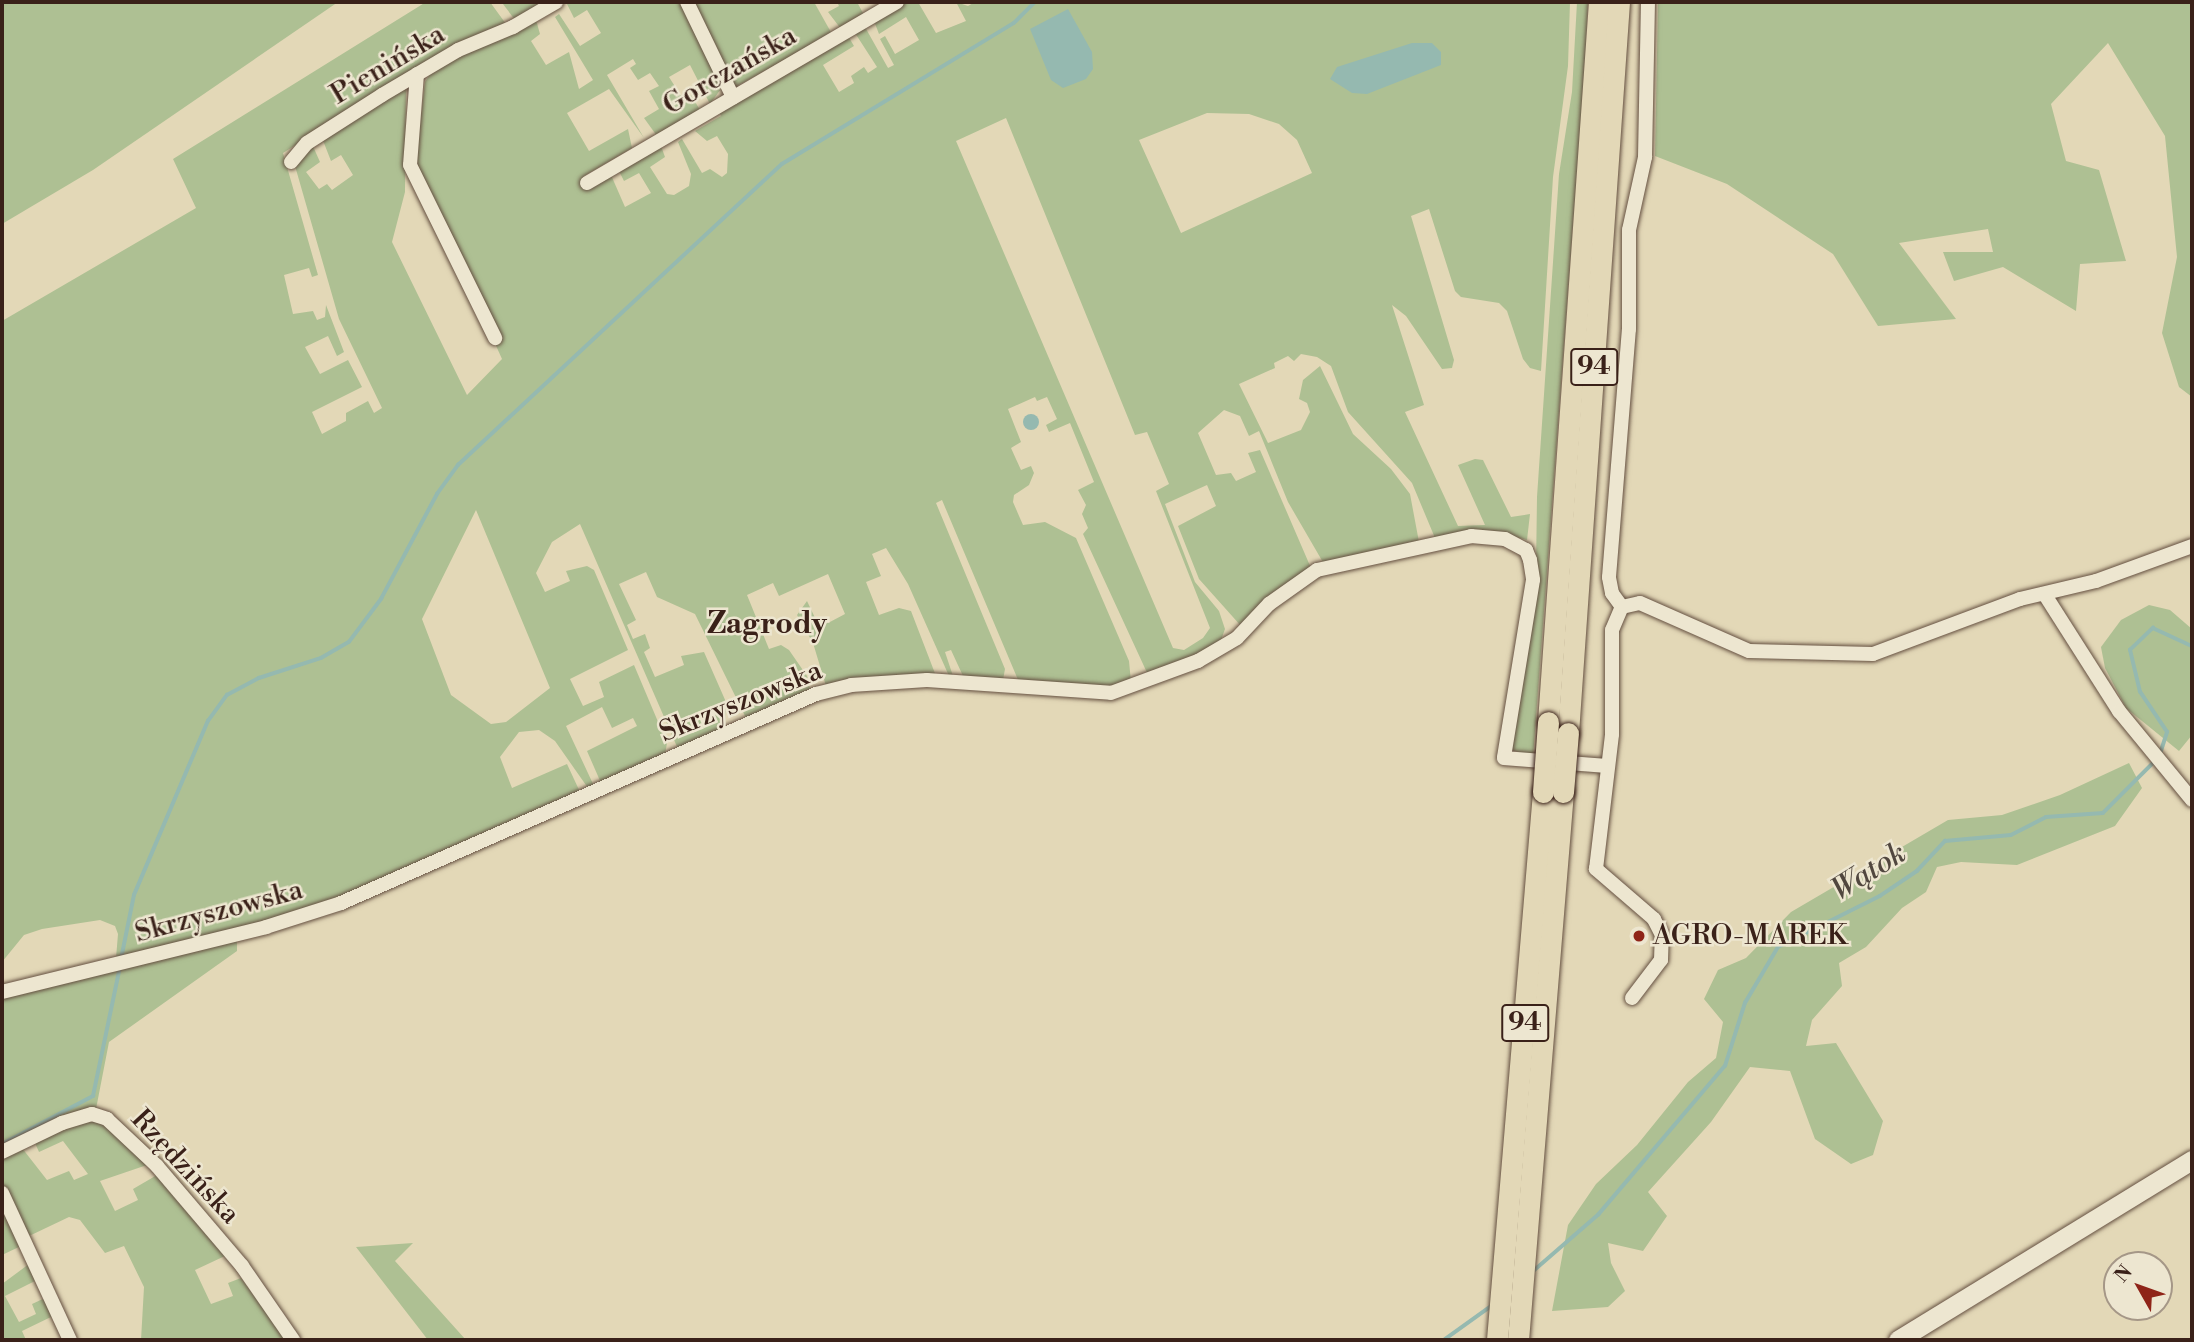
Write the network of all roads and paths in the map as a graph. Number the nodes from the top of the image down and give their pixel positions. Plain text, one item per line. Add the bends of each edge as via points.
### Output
1 (556, 2) edge
2 (687, 2) edge
3 (897, 2) edge
4 (1598, 2) edge
5 (1619, 2) edge
6 (1648, 2) edge
7 (417, 74) junction
8 (733, 97) junction
9 (290, 162) dead end
10 (587, 183) dead end
11 (495, 338) dead end
12 (2192, 546) edge
13 (2045, 595) junction
14 (1622, 607) junction
15 (1606, 766) junction
16 (1553, 792) junction
17 (2192, 800) edge
18 (2, 992) edge
19 (1632, 998) dead end
20 (2, 1152) edge
21 (2192, 1160) edge
22 (2, 1193) edge
23 (70, 1340) edge
24 (293, 1340) edge
25 (1497, 1340) edge
26 (1518, 1340) edge
27 (1898, 1340) edge

1 - 7 street, Pienińska
2 - 8 street
3 - 8 street, Gorczańska
4 - 16 main road, 94, bridge via 1548,722
5 - 16 main road, 94, bridge via 1568,733
6 - 14 street via 1645,157 1629,230 1628,341 1609,577 1612,593
7 - 9 street, Pienińska via 307,143
7 - 11 street via 410,165
8 - 10 street, Gorczańska
12 - 13 street
13 - 14 street via 2020,599 1896,648 1851,655 1749,651 1640,603
13 - 17 street via 2119,711
14 - 15 street via 1612,630 1612,734
15 - 18 street, Skrzyszowska via 1504,758 1533,580 1526,550 1505,539 1471,536 1317,570 1269,604 1237,638 1198,661 1111,694 927,680 850,685 816,694 341,903
15 - 19 street via 1596,869 1654,919 1662,935 1661,960
16 - 25 main road, 94
16 - 26 main road, 94 via 1528,1245
20 - 24 street, Rzędzińska via 62,1123 92,1114 107,1119 127,1135 242,1266
21 - 27 street
22 - 23 street

